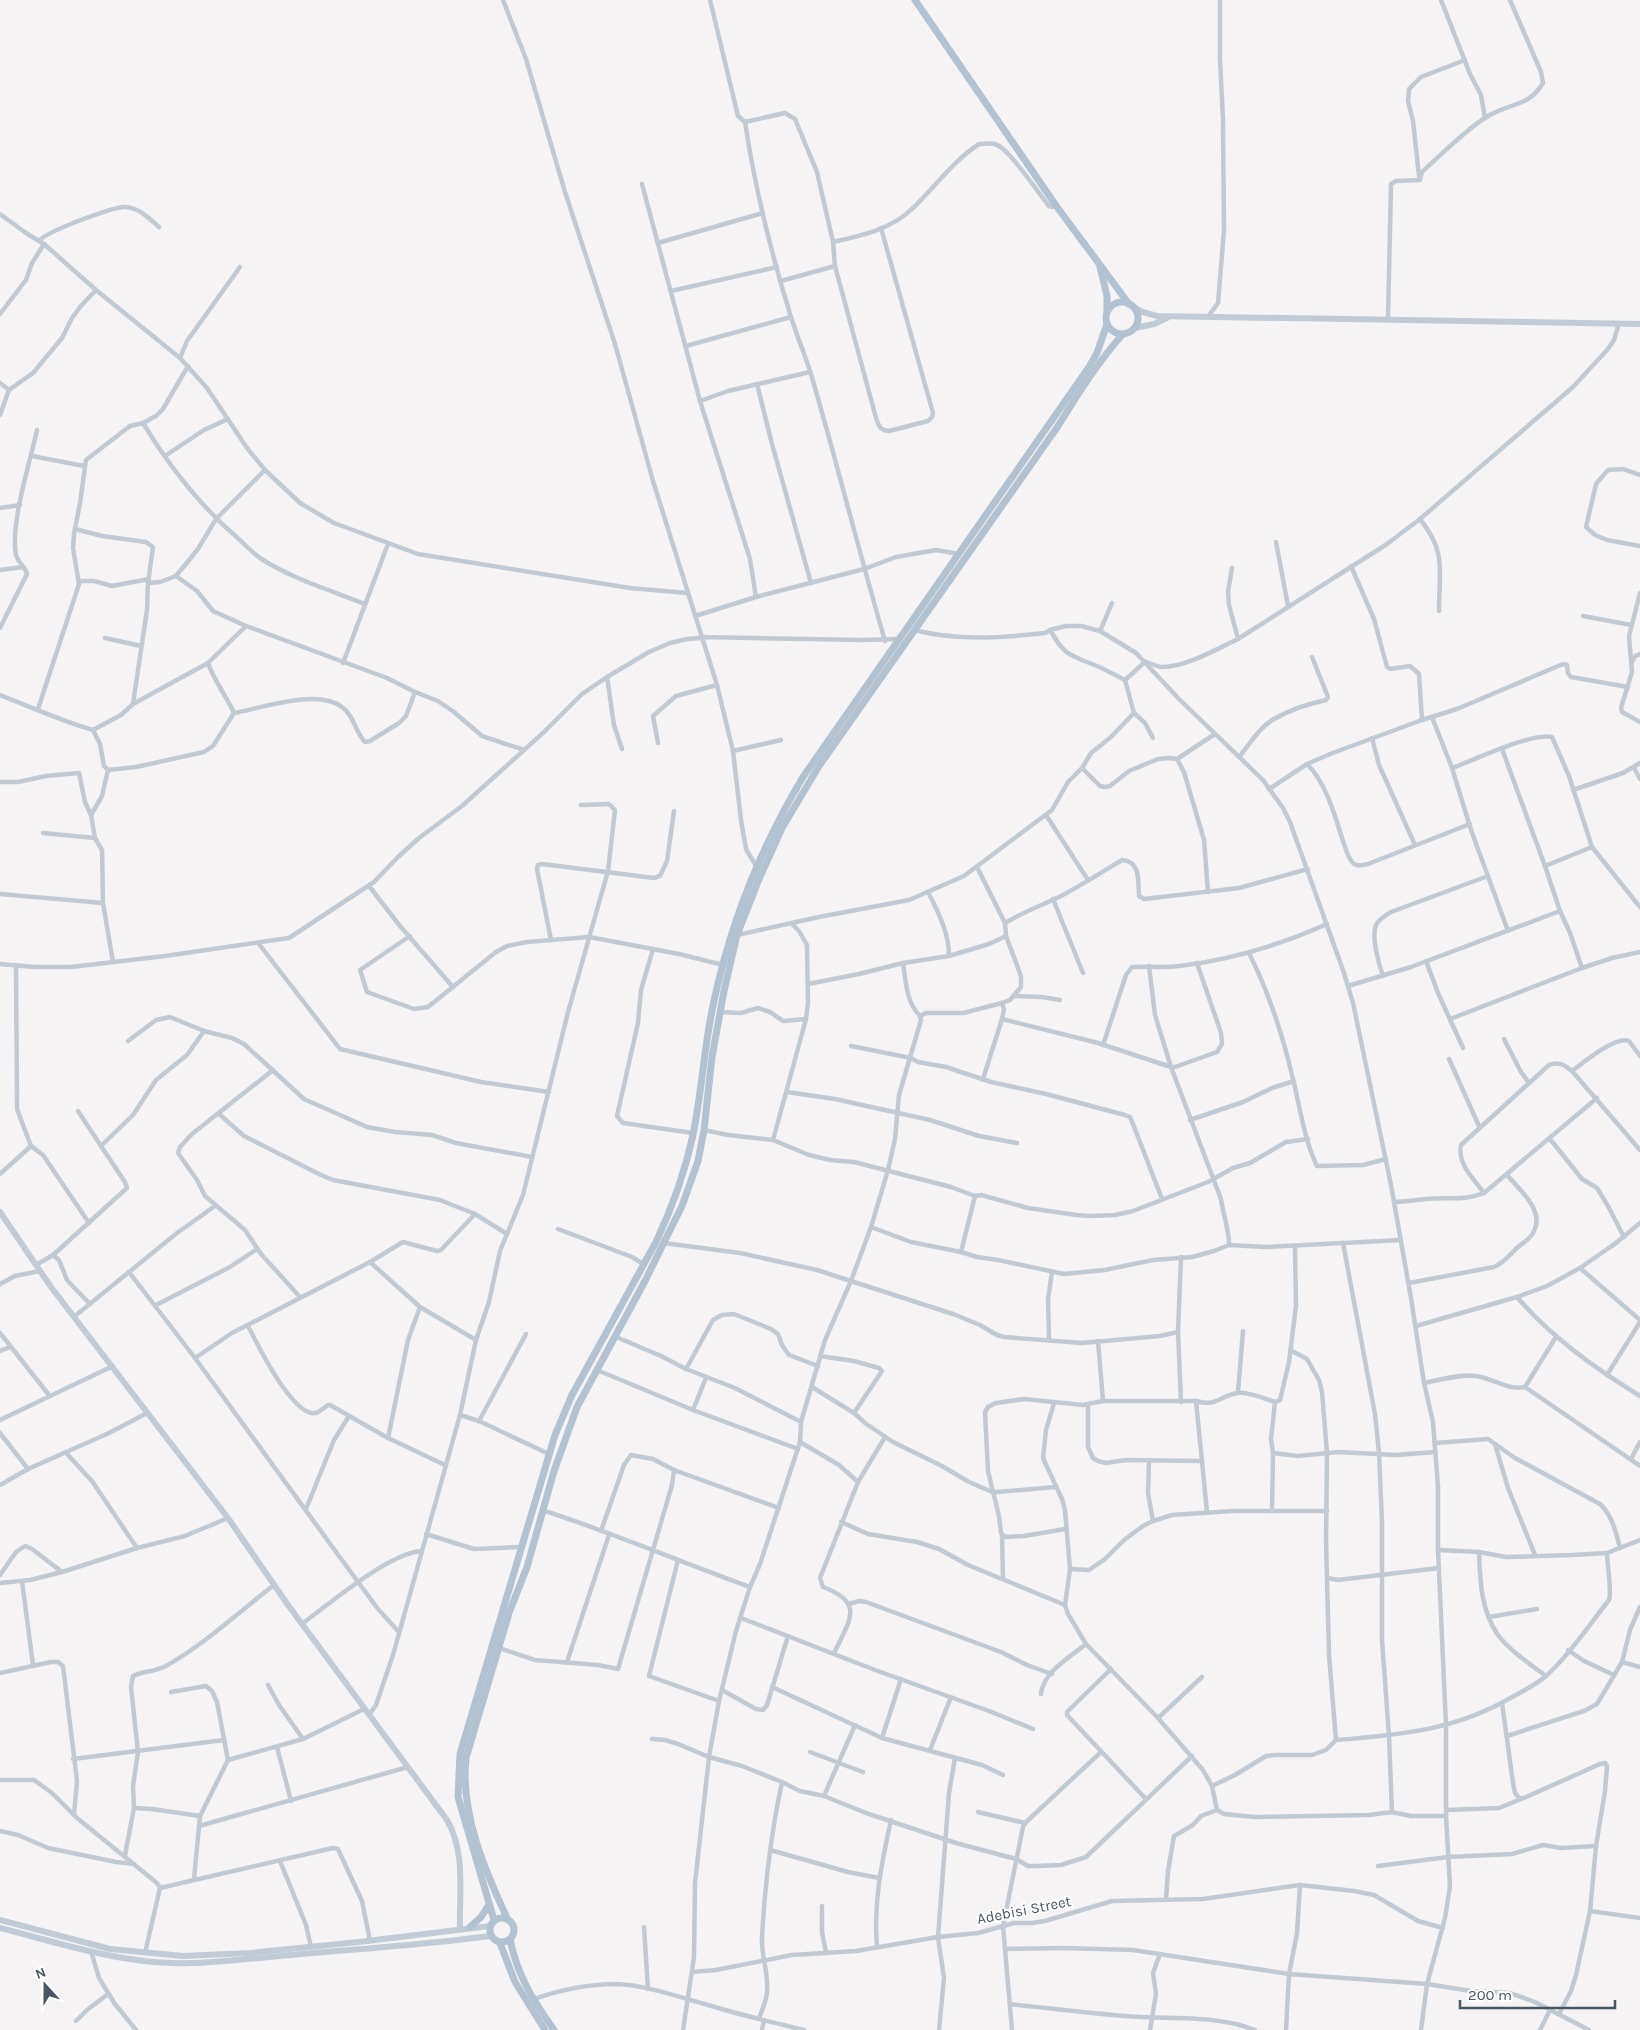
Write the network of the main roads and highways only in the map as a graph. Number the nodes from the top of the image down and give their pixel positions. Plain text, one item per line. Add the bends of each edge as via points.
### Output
1 (915, 0) edge
2 (1100, 267) junction
3 (1131, 305) junction
4 (1107, 311) junction
5 (1170, 316) junction
6 (1107, 324) junction
7 (1640, 324) edge
8 (1135, 328) junction
9 (1123, 334) junction
10 (0, 1212) edge
11 (489, 1905) junction
12 (0, 1920) edge
13 (508, 1920) junction
14 (492, 1923) junction
15 (0, 1928) edge
16 (470, 1928) junction
17 (460, 1929) junction
18 (490, 1936) junction
19 (510, 1939) junction
20 (500, 1943) junction
21 (540, 2008) junction
22 (533, 2013) junction
23 (545, 2030) edge
24 (554, 2030) edge

1 - 2 main road
2 - 3 main road
2 - 4 main road
3 - 4 main road via 1119,302
3 - 5 main road via 1157,316
3 - 8 main road via 1138,317
4 - 6 main road
5 - 7 main road
5 - 8 main road
6 - 9 main road via 1110,330
6 - 11 main road via 1090,367 802,777 756,866 735,922 714,1001 686,1164 666,1220 572,1395 549,1454 467,1730 458,1766 459,1805
8 - 9 main road
9 - 13 main road via 1103,356 1056,430 805,788 758,879 737,935 720,1012 698,1161 664,1243 576,1407 469,1746 464,1776 475,1836
10 - 17 main road via 40,1271 228,1518 447,1820 457,1841
11 - 14 main road
11 - 16 main road
12 - 17 main road via 110,1949 184,1956 250,1953
13 - 14 main road via 501,1918
13 - 19 main road via 513,1926
14 - 16 main road
14 - 18 main road
15 - 18 main road via 144,1961 189,1962
16 - 17 main road
18 - 20 main road
19 - 20 main road
19 - 21 main road via 520,1974
20 - 22 main road via 515,1982
21 - 22 main road
21 - 24 main road
22 - 23 main road

